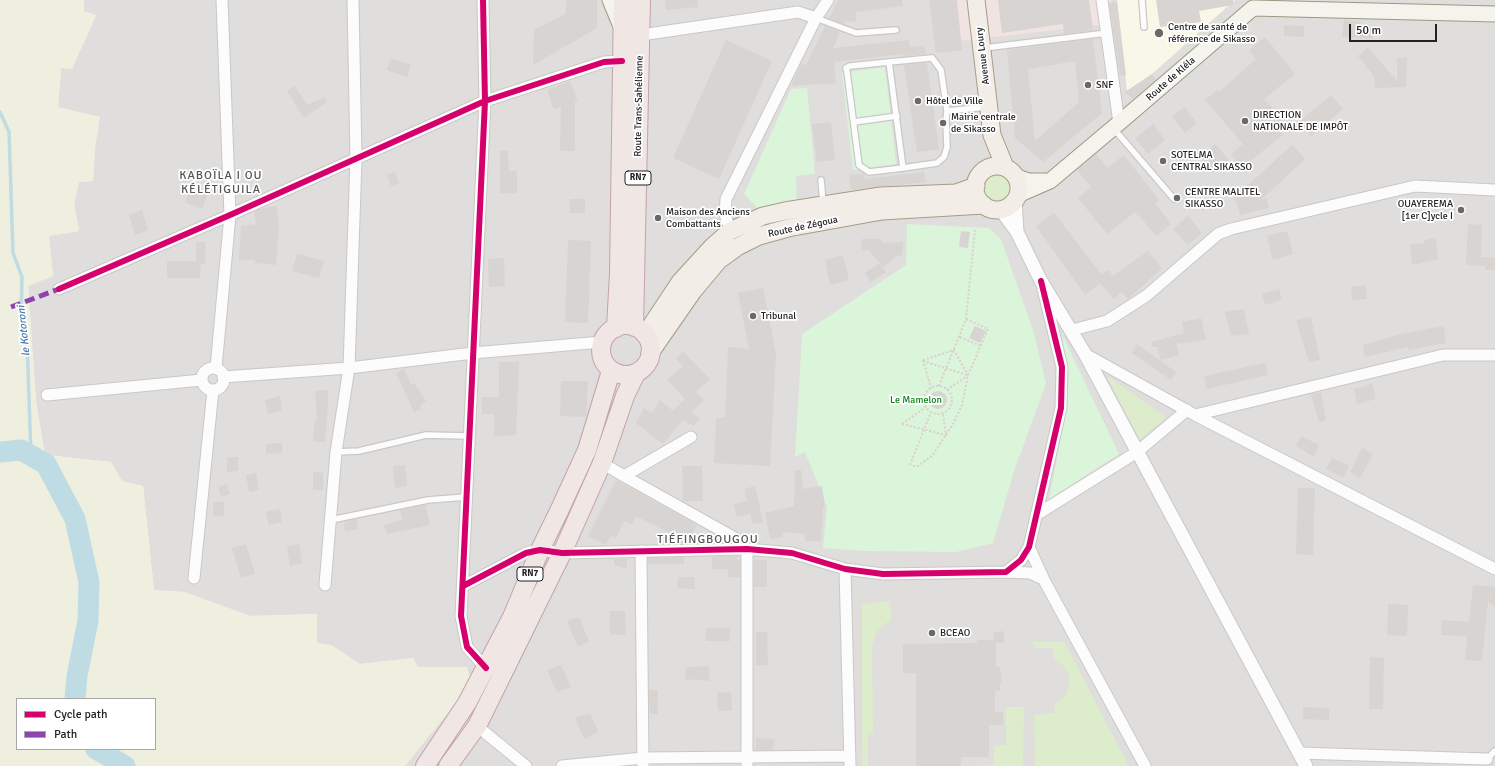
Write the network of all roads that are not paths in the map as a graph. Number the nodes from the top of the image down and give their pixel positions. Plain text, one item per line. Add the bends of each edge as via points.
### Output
1 (222, 0) edge
2 (353, 0) edge
3 (483, 0) edge
4 (610, 0) edge
5 (623, 0) edge
6 (641, 0) edge
7 (649, 0) edge
8 (828, 0) edge
9 (976, 0) edge
10 (1102, 0) edge
11 (1142, 0) edge
12 (1255, 4) edge
13 (1495, 14) edge
14 (816, 18) junction
15 (1144, 27) dead end
16 (622, 29) junction
17 (896, 30) dead end
18 (641, 32) junction
19 (1107, 33) junction
20 (982, 48) junction
21 (622, 61) junction
22 (889, 62) junction
23 (485, 101) junction
24 (989, 106) junction
25 (947, 111) junction
26 (897, 116) junction
27 (854, 122) junction
28 (1116, 125) junction
29 (992, 135) junction
30 (356, 159) junction
31 (903, 168) junction
32 (987, 168) junction
33 (1011, 172) junction
34 (821, 180) dead end
35 (1050, 181) junction
36 (976, 186) junction
37 (1495, 190) edge
38 (1017, 198) junction
39 (1174, 199) dead end
40 (824, 205) junction
41 (984, 205) junction
42 (1001, 210) junction
43 (230, 215) junction
44 (730, 231) junction
45 (1017, 232) junction
46 (1041, 281) junction
47 (59, 289) dead end
48 (616, 328) junction
49 (1072, 330) junction
50 (640, 331) junction
51 (602, 342) junction
52 (474, 353) junction
53 (650, 353) junction
54 (1085, 354) junction
55 (1495, 355) edge
56 (216, 368) junction
57 (349, 368) junction
58 (611, 371) junction
59 (636, 373) junction
60 (223, 377) junction
61 (202, 380) junction
62 (213, 390) junction
63 (47, 395) dead end
64 (1191, 412) junction
65 (469, 436) junction
66 (691, 437) dead end
67 (336, 452) junction
68 (1137, 452) junction
69 (602, 462) junction
70 (624, 476) junction
71 (466, 496) junction
72 (1036, 515) junction
73 (331, 520) junction
74 (1028, 547) junction
75 (747, 549) junction
76 (540, 550) junction
77 (641, 551) junction
78 (562, 553) junction
79 (845, 569) junction
80 (1495, 569) edge
81 (1006, 572) junction
82 (194, 578) dead end
83 (1043, 579) junction
84 (325, 586) dead end
85 (463, 586) junction
86 (486, 668) junction
87 (477, 726) junction
88 (1299, 753) junction
89 (1491, 755) edge
90 (747, 761) edge
91 (850, 761) edge
92 (643, 762) edge
93 (425, 766) edge
94 (448, 766) edge
95 (526, 766) edge
96 (562, 766) edge
97 (1145, 766) edge
98 (1306, 766) edge

1 - 43 street
2 - 30 street
3 - 23 street
4 - 16 main road
5 - 16 highway, RN7
6 - 18 highway, RN7
7 - 18 main road via 648,13
8 - 14 street
9 - 20 main road, Avenue Loury
10 - 19 street
11 - 15 lane
12 - 13 main road, Route de Kléla
12 - 28 main road, Route de Kléla
14 - 17 lane via 856,33
14 - 18 street via 798,12
14 - 44 street via 726,199 725,214
16 - 21 highway, Route Trans-Sahélienne / RN7
18 - 50 highway, Route Trans-Sahélienne / RN7
19 - 20 lane
19 - 28 street
20 - 24 main road, Avenue Loury
21 - 23 street via 604,62
21 - 48 highway, Route Trans-Sahélienne / RN7
22 - 25 lane via 932,58 941,70
22 - 26 lane
22 - 27 lane via 846,68
23 - 30 street
23 - 52 street
24 - 25 lane
24 - 29 main road, Avenue Loury
25 - 31 lane via 947,147 944,157 938,164
26 - 27 lane
26 - 31 lane
27 - 31 lane via 859,165 869,172
28 - 35 main road, Route de Kléla
28 - 39 lane
29 - 32 main road
29 - 33 main road
30 - 43 street
30 - 57 street
32 - 33 main road via 999,166
32 - 36 main road via 978,178
33 - 35 main road via 1029,181
33 - 38 main road via 1019,186
34 - 40 lane
35 - 38 main road, Route de Kléla
36 - 40 main road, Route de Zégoua via 956,193 881,196
36 - 41 main road via 978,197
37 - 49 street via 1415,186 1231,229 1218,234 1146,296 1107,321
38 - 42 main road
38 - 45 street
40 - 44 main road, Route de Zégoua via 763,216
41 - 42 main road
41 - 53 main road, Route de Zégoua via 882,211 788,228 759,236 737,247 715,265 693,291
42 - 45 street
43 - 47 street
43 - 56 street
44 - 50 main road, Route de Zégoua via 680,282
45 - 46 street
46 - 49 street
46 - 72 street via 1062,367 1061,408
48 - 50 highway via 628,326
48 - 51 highway via 610,331
49 - 54 street
50 - 53 highway, Route Trans-Sahélienne / RN7 via 650,346
51 - 52 street
51 - 58 highway via 603,361
52 - 57 street
52 - 65 street
53 - 59 highway, RN7 via 646,365
54 - 64 street
54 - 68 street
55 - 64 street via 1443,355
56 - 60 street via 222,372
56 - 61 street via 205,370
57 - 60 street
57 - 67 street
58 - 59 highway via 623,375
58 - 76 highway, RN7 via 587,450
59 - 69 highway, RN7 via 625,396
60 - 62 street via 221,386
61 - 62 street via 208,389
61 - 63 street
62 - 82 street
64 - 68 street
64 - 80 street
65 - 67 lane via 426,435 359,451
65 - 71 street
66 - 70 street
67 - 73 street
68 - 72 street
68 - 88 street
69 - 70 street
69 - 78 highway, RN7
70 - 75 street via 733,536
71 - 73 lane via 428,500
71 - 85 street
72 - 74 street
73 - 84 street
74 - 81 street via 1020,560
74 - 83 street
75 - 77 street
75 - 79 street via 792,553
75 - 90 street
76 - 78 street
76 - 85 street via 526,553
76 - 86 highway, RN7 via 512,617
77 - 78 street
77 - 92 street
78 - 87 highway, RN7
79 - 81 street via 883,574
79 - 91 street
81 - 83 street via 1030,573
83 - 97 street
85 - 86 street via 462,616 467,647
86 - 93 highway, RN7 via 459,716
87 - 94 highway, RN7
87 - 95 street
88 - 89 street
88 - 98 street
90 - 91 street
90 - 92 street
92 - 96 street

